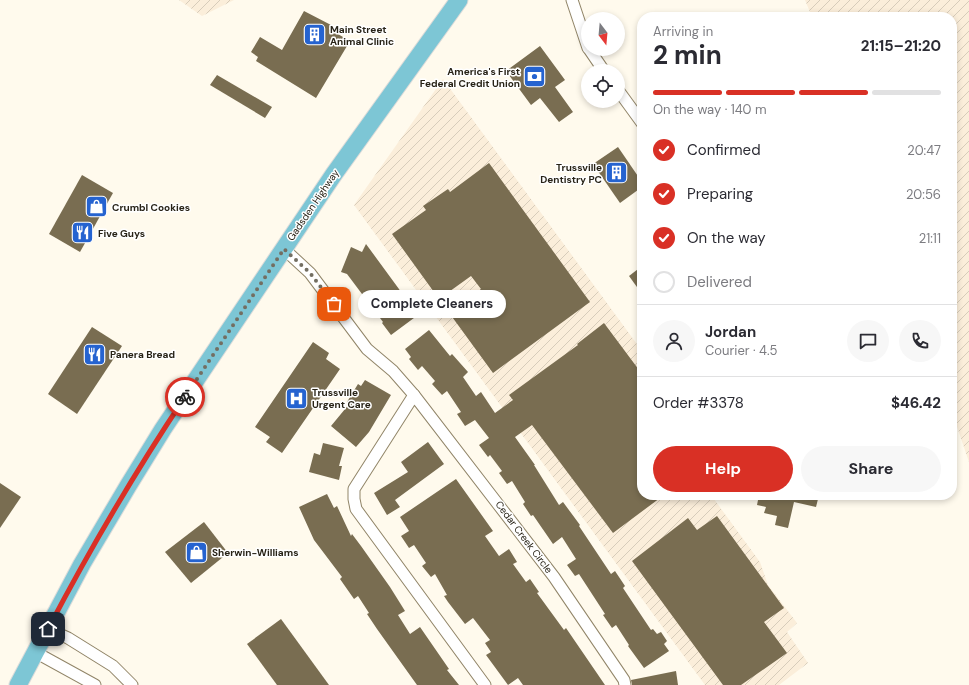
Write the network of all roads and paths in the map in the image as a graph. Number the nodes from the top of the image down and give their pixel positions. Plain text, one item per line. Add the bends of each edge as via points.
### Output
1 (459, 0) edge
2 (572, 0) edge
3 (581, 28) edge
4 (625, 100) edge
5 (637, 117) edge
6 (284, 249) junction
7 (414, 395) junction
8 (48, 629) junction
9 (35, 652) junction
10 (18, 685) edge
11 (94, 685) edge
12 (132, 685) edge
13 (485, 685) edge
14 (625, 685) edge

1 - 6 main road, Gadsden Highway via 334,174
2 - 3 street
4 - 5 street
6 - 7 street, Cedar Creek Circle via 310,273 367,348
6 - 8 main road, Gadsden Highway via 163,429 82,564
7 - 13 street via 354,489 356,509
7 - 14 street, Cedar Creek Circle via 554,577
8 - 9 main road, Gadsden Highway
8 - 12 street via 68,638 113,666
9 - 10 main road, Gadsden Highway
9 - 11 street

